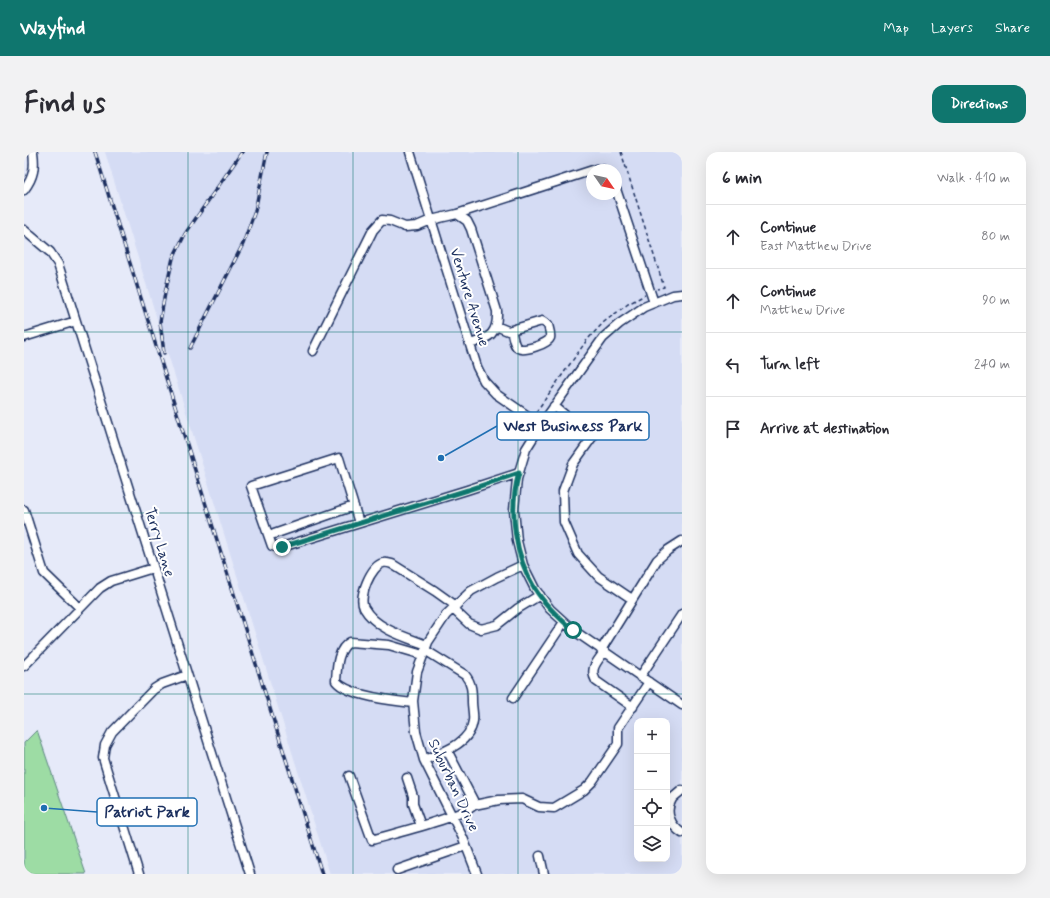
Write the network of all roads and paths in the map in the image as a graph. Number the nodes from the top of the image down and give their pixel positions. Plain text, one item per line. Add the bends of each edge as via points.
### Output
1 (33, 152) edge
2 (410, 152) edge
3 (621, 152) edge
4 (586, 171) edge
5 (24, 190) edge
6 (620, 200) edge
7 (457, 214) junction
8 (431, 220) junction
9 (24, 230) edge
10 (650, 293) junction
11 (682, 294) edge
12 (654, 303) junction
13 (76, 321) junction
14 (496, 326) junction
15 (511, 330) junction
16 (24, 337) edge
17 (470, 344) junction
18 (314, 351) dead end
19 (554, 406) junction
20 (532, 419) junction
21 (541, 425) junction
22 (519, 473) junction
23 (354, 506) junction
24 (24, 510) edge
25 (359, 524) junction
26 (274, 534) dead end
27 (682, 541) edge
28 (523, 565) junction
29 (153, 568) junction
30 (540, 595) junction
31 (632, 599) junction
32 (454, 607) junction
33 (80, 608) junction
34 (682, 614) edge
35 (564, 622) junction
36 (393, 632) junction
37 (389, 645) junction
38 (425, 650) junction
39 (602, 651) junction
40 (24, 666) edge
41 (187, 675) junction
42 (640, 677) junction
43 (649, 682) junction
44 (513, 698) dead end
45 (413, 703) junction
46 (682, 705) edge
47 (632, 707) junction
48 (446, 750) junction
49 (424, 760) junction
50 (349, 776) dead end
51 (407, 778) dead end
52 (682, 790) edge
53 (474, 805) junction
54 (452, 816) junction
55 (421, 826) junction
56 (682, 833) edge
57 (466, 846) junction
58 (540, 856) dead end
59 (397, 870) dead end
60 (139, 874) edge
61 (250, 874) edge
62 (477, 874) edge
63 (544, 874) edge

1 - 5 street via 35,166
2 - 8 street, Venture Avenue
3 - 10 path via 664,286
4 - 7 street
6 - 10 street
7 - 8 street
7 - 14 street via 467,221 471,229 497,311
8 - 17 street, Venture Avenue
8 - 18 street via 417,226 405,227 382,220 378,224
9 - 13 street, Terry Lane via 50,252 58,264
10 - 12 street
10 - 20 path via 628,304 604,322 587,340
11 - 12 street
12 - 19 street via 619,324 603,338
13 - 16 street
13 - 29 street, Terry Lane
14 - 15 street
14 - 17 street via 491,335
15 - 15 street via 542,321 548,325 551,336 544,343 524,350 516,346
17 - 20 street, Venture Avenue via 484,381 496,394
19 - 21 street
19 - 31 street via 593,436 573,464 562,491 564,522 578,554 598,576
20 - 21 street, Venture Avenue
21 - 22 street via 526,449
22 - 25 street
22 - 28 street via 514,510 517,541
23 - 25 street
23 - 25 street via 339,458 251,486 272,546 276,548
23 - 26 street
24 - 33 street via 44,573
27 - 31 street via 657,560
28 - 30 street
28 - 32 street, Suburban Drive via 471,591
29 - 33 street via 111,580
29 - 41 street, Terry Lane
30 - 32 street via 497,625 481,629 469,624
30 - 35 street
31 - 39 street
32 - 36 street via 401,568 385,562 372,574 365,586 362,600 363,607 371,617
32 - 38 street, Suburban Drive via 446,615
33 - 40 street
34 - 42 street
35 - 39 street
35 - 44 street
36 - 37 street
36 - 38 street
37 - 38 street
37 - 45 street via 350,642 346,644 338,664 336,681 350,691
38 - 45 street, Suburban Drive via 417,672
38 - 48 street via 465,675 472,688 473,721 470,730 465,739
39 - 42 street
39 - 47 street via 592,670 596,681
41 - 60 street via 154,689 112,732 105,745 103,758
41 - 61 street, Terry Lane
42 - 43 street
43 - 46 street
43 - 47 street
45 - 49 street, Suburban Drive via 416,732
47 - 53 street via 618,728 618,744 592,782 570,799 554,808 539,807 522,799
48 - 49 street
48 - 53 street
49 - 54 street, Suburban Drive
50 - 55 street via 372,840
51 - 55 street
52 - 56 street via 672,799 669,808 669,818 675,828
53 - 54 street
54 - 55 street
54 - 57 street, Suburban Drive
57 - 59 street
57 - 62 street, Suburban Drive
58 - 63 street

